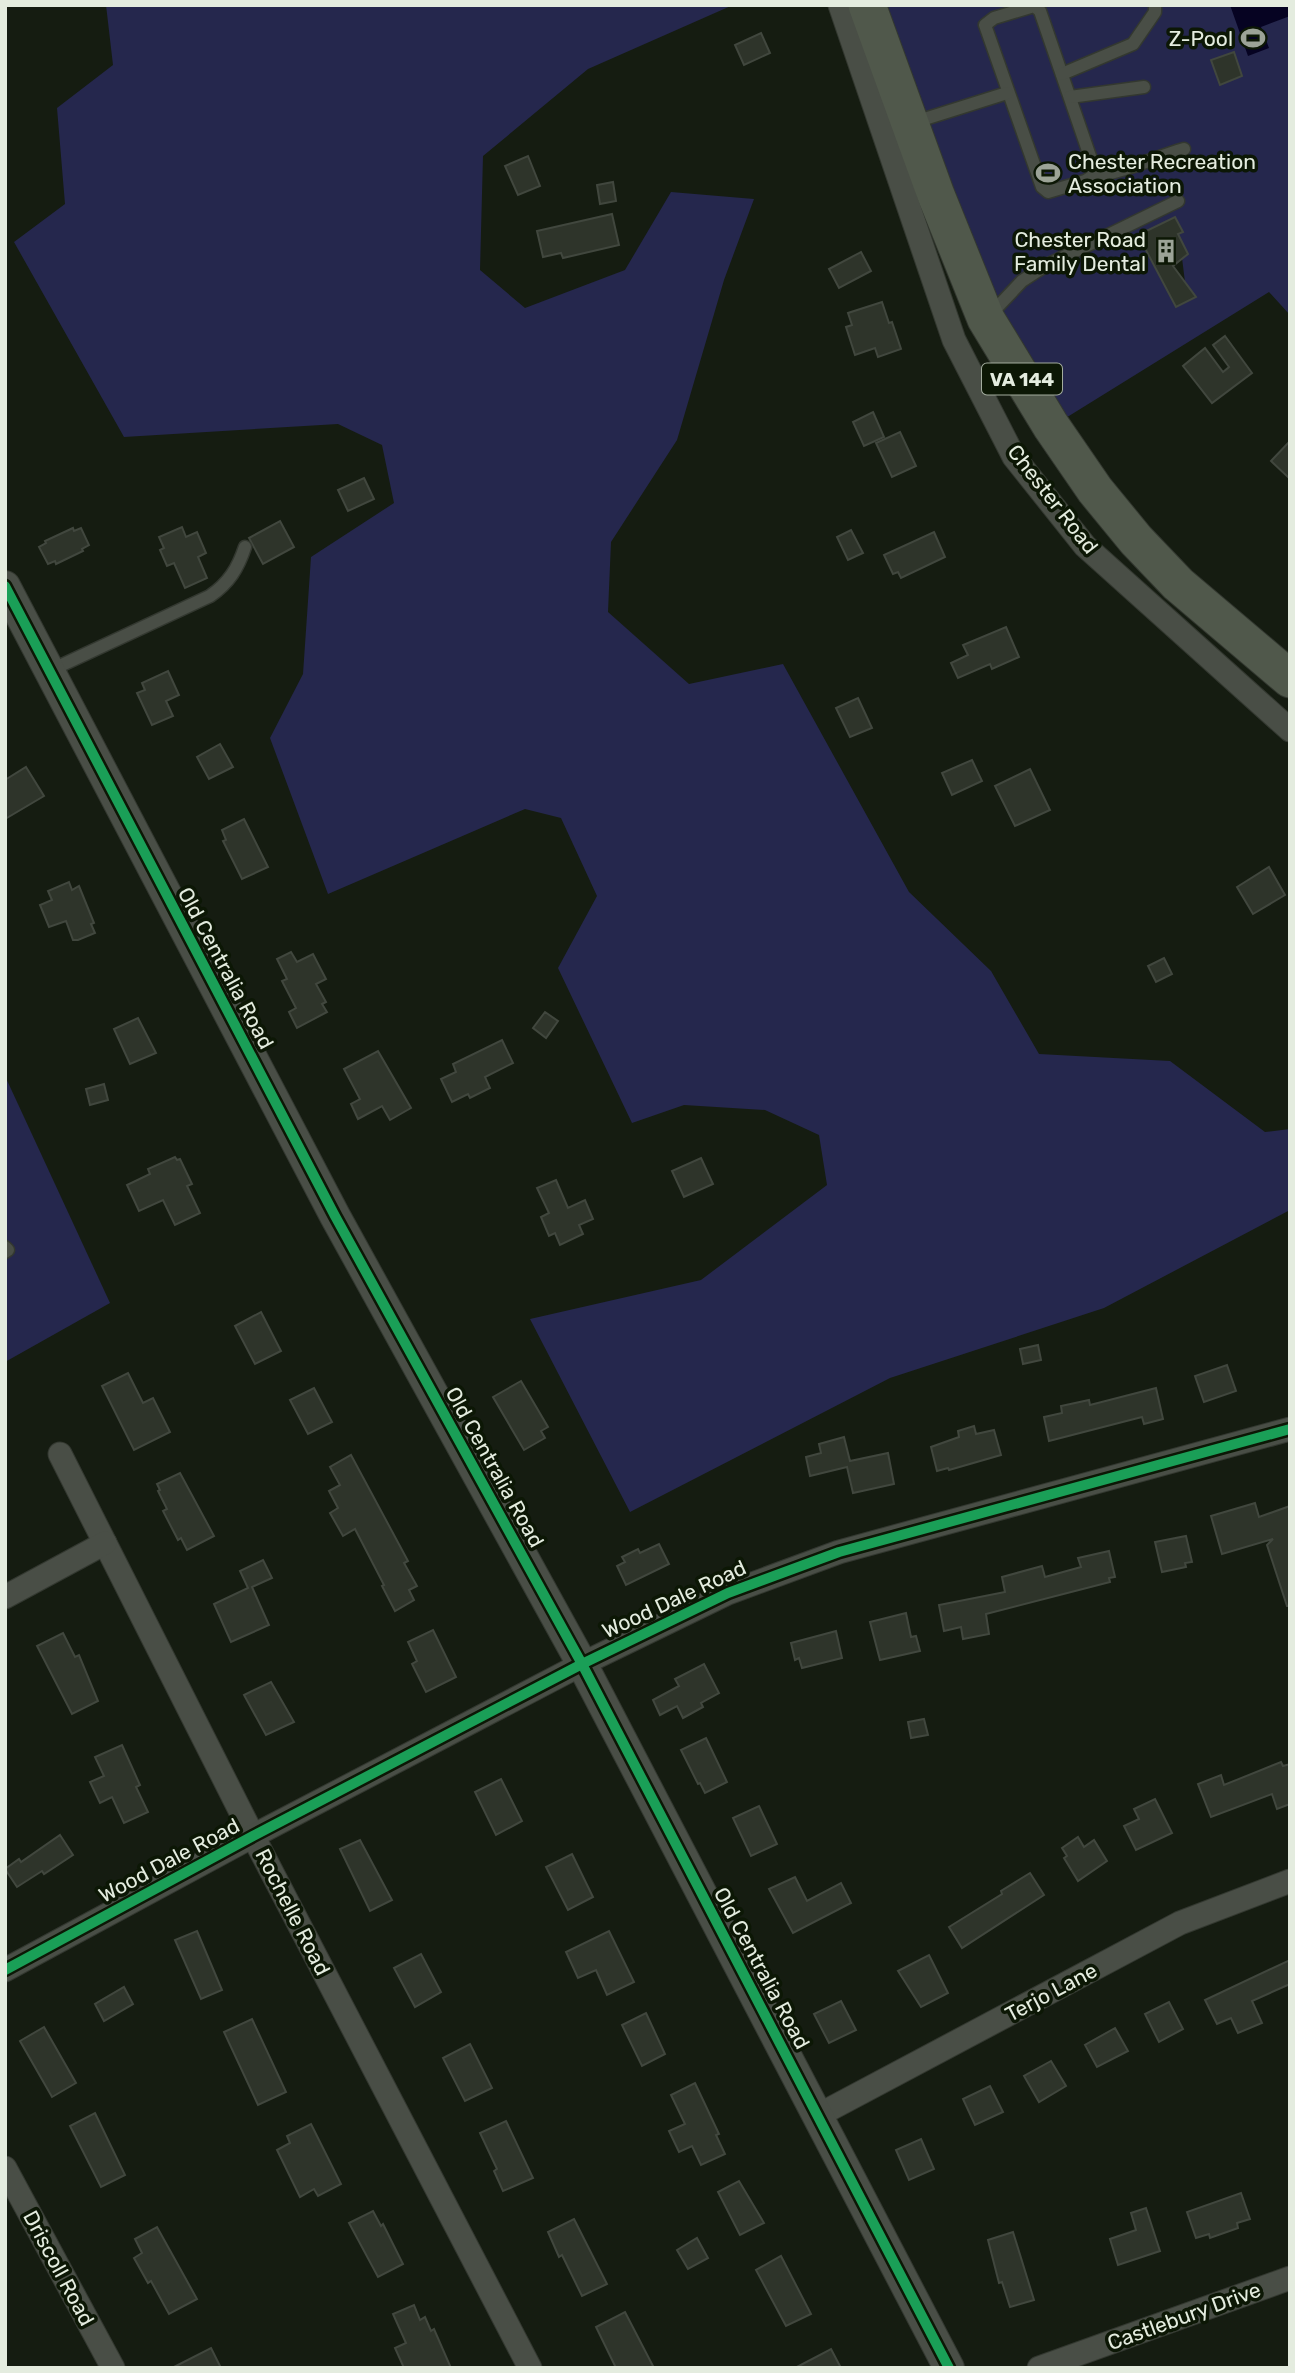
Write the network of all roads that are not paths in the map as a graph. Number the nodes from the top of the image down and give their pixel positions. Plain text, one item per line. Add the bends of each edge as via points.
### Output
1 (840, 5) edge
2 (867, 5) edge
3 (1155, 5) edge
4 (1024, 7) edge
5 (1062, 74) junction
6 (1144, 87) dead end
7 (1007, 93) junction
8 (1070, 97) junction
9 (911, 124) junction
10 (1184, 149) dead end
11 (1093, 176) junction
12 (1178, 201) dead end
13 (986, 318) junction
14 (954, 340) junction
15 (245, 547) dead end
16 (5, 586) edge
17 (49, 671) junction
18 (1290, 679) edge
19 (1290, 730) edge
20 (5, 1247) edge
21 (5, 1252) edge
22 (1290, 1429) edge
23 (60, 1454) dead end
24 (105, 1543) junction
25 (5, 1597) edge
26 (582, 1664) junction
27 (253, 1836) junction
28 (1290, 1881) edge
29 (5, 1970) edge
30 (817, 2116) junction
31 (5, 2168) edge
32 (1290, 2278) edge
33 (113, 2368) edge
34 (530, 2368) edge
35 (949, 2368) edge
36 (1039, 2368) edge

1 - 14 street, Chester Road / VA 144
2 - 9 main road, Chester Road / VA 144
3 - 5 lane via 1133,44
4 - 5 lane via 1040,11
4 - 7 lane via 985,25
5 - 8 lane
6 - 8 lane
7 - 9 lane
7 - 11 lane via 1042,187 1048,192
8 - 11 lane
9 - 13 main road, Chester Road / VA 144
10 - 11 lane
12 - 13 lane via 1045,265
13 - 14 street
13 - 18 main road, Chester Road / VA 144 via 1051,426 1136,540 1178,584
14 - 19 street, Chester Road / VA 144 via 1014,457 1086,546
15 - 17 lane via 231,579 211,596
16 - 17 street, Old Centralia Road
17 - 26 street, Old Centralia Road via 335,1216
20 - 21 lane
22 - 26 street, Wood Dale Road via 828,1556 728,1593
23 - 24 street, Rochelle Road
24 - 25 street
24 - 27 street, Rochelle Road
26 - 27 street, Wood Dale Road
26 - 30 street, Old Centralia Road
27 - 29 street, Wood Dale Road
27 - 34 street, Rochelle Road
28 - 30 street, Terjo Lane via 1180,1923
30 - 35 street, Old Centralia Road
31 - 33 street, Driscoll Road
32 - 36 street, Castlebury Drive

